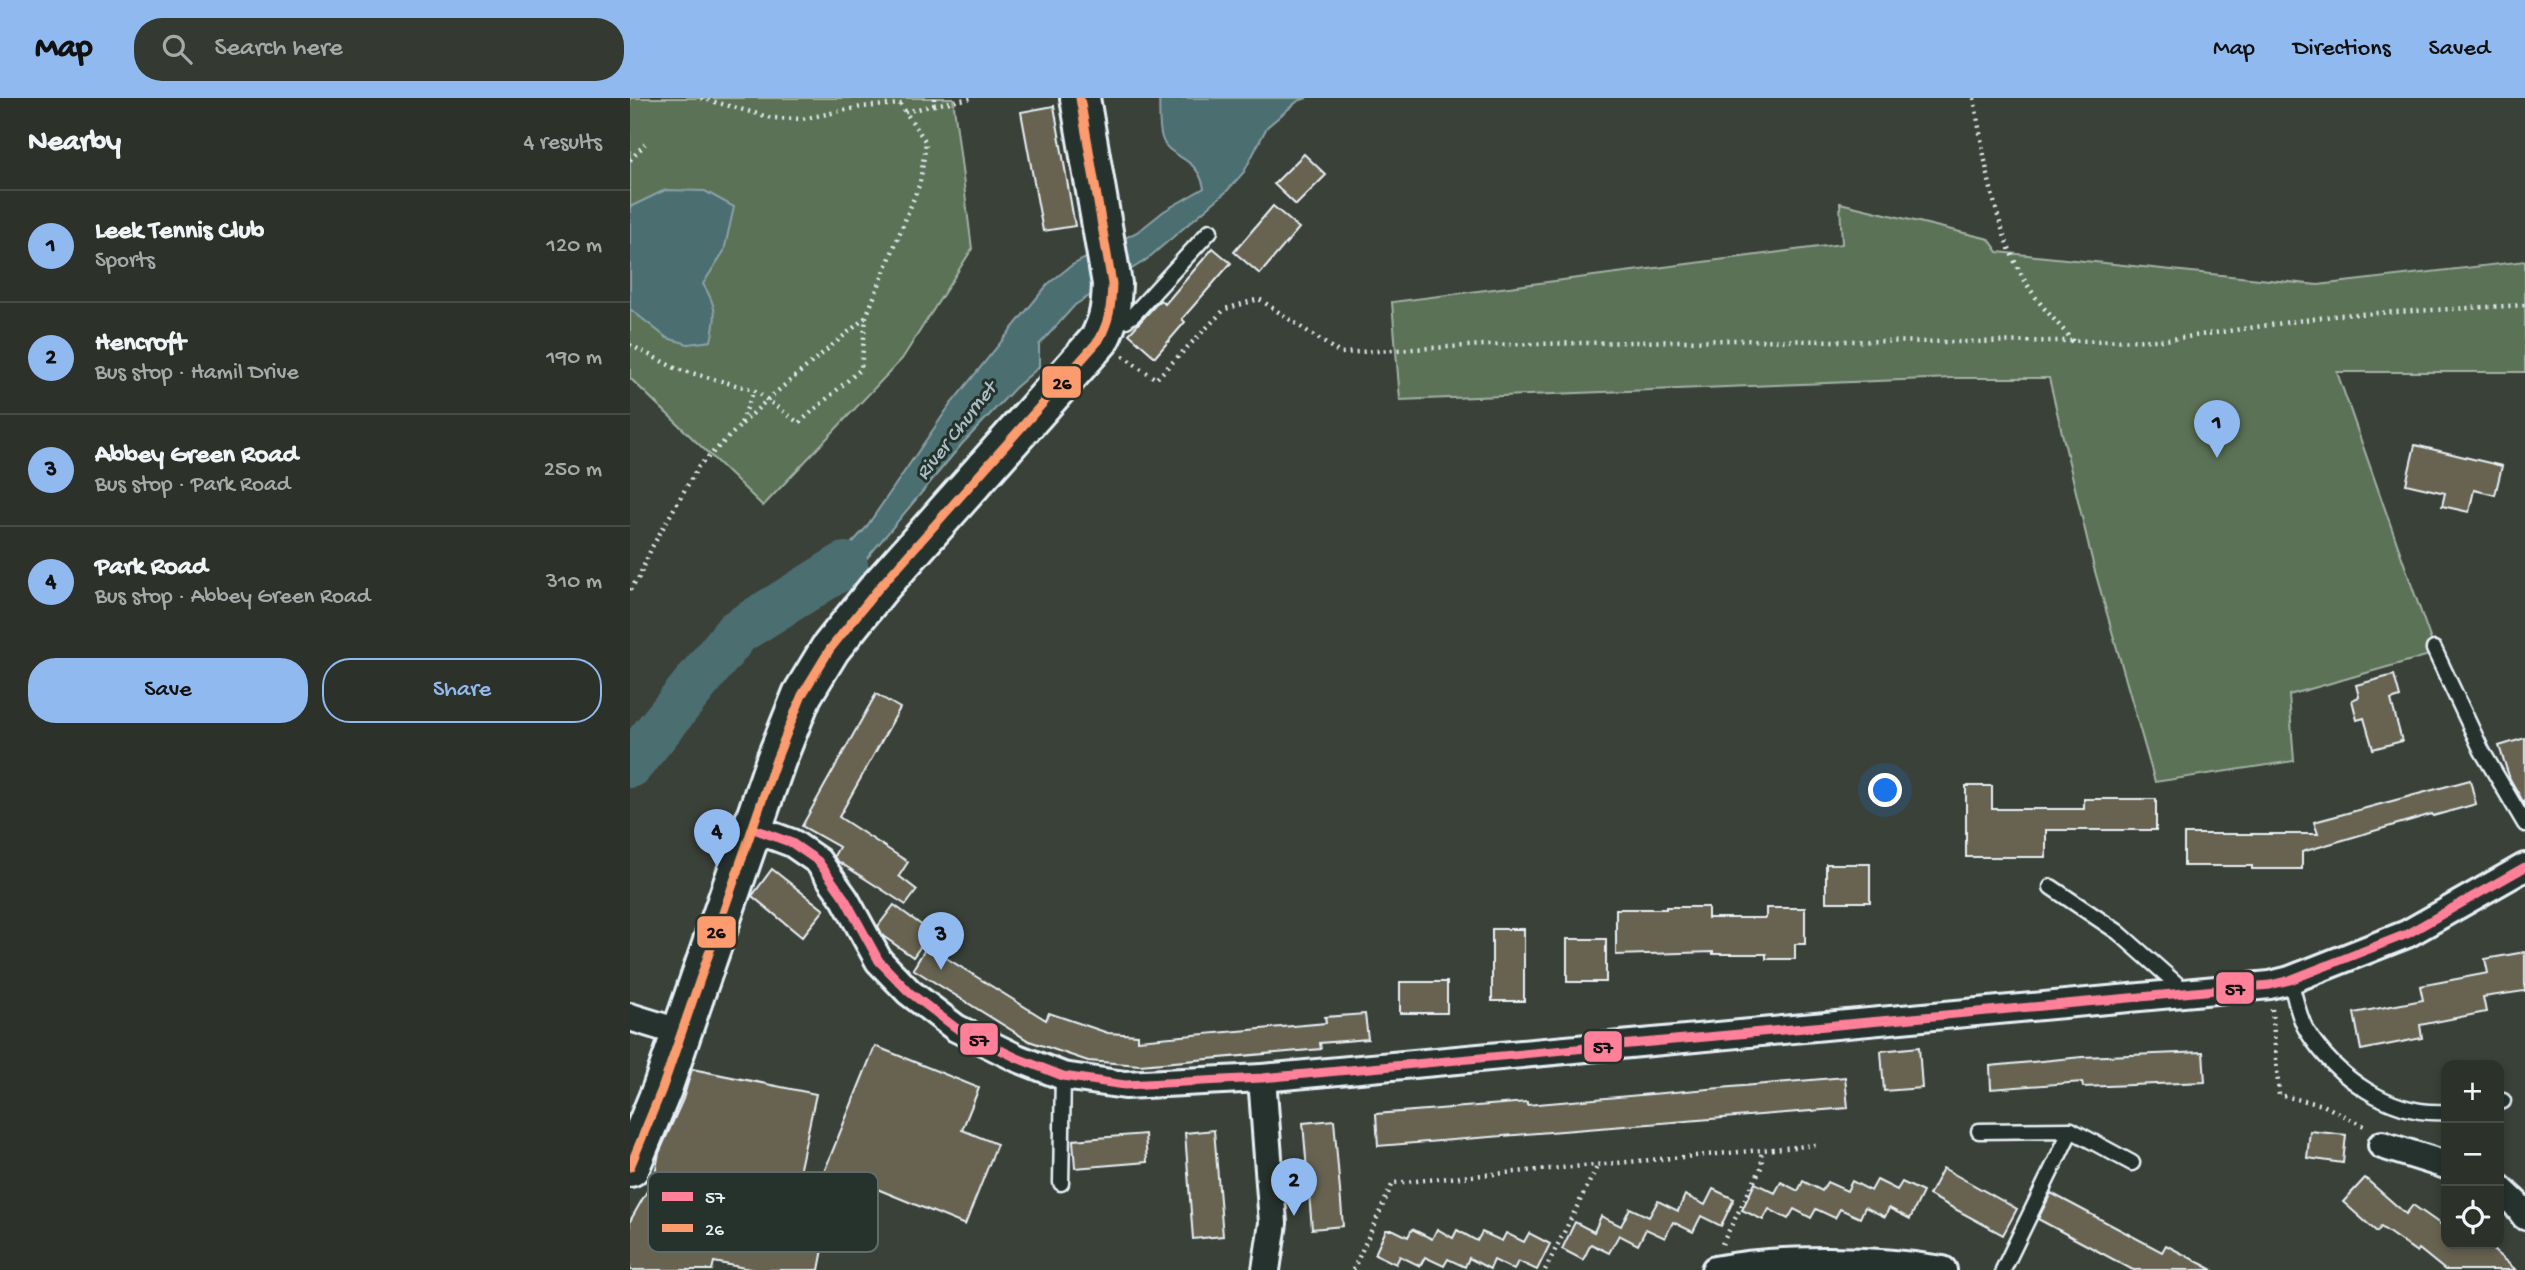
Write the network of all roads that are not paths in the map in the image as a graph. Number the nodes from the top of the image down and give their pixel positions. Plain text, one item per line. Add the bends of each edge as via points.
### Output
1 (1080, 98) edge
2 (1210, 230) dead end
3 (1103, 332) junction
4 (2434, 649) dead end
5 (2525, 824) edge
6 (754, 829) junction
7 (2525, 867) edge
8 (2051, 887) dead end
9 (2280, 983) junction
10 (2187, 993) junction
11 (637, 1019) edge
12 (682, 1034) junction
13 (1063, 1076) junction
14 (1262, 1078) junction
15 (2441, 1112) edge
16 (2071, 1130) junction
17 (1979, 1131) dead end
18 (2382, 1145) road end
19 (2132, 1163) dead end
20 (2441, 1164) edge
21 (630, 1167) edge
22 (1061, 1183) dead end
23 (2504, 1193) edge
24 (2525, 1216) edge
25 (1718, 1258) edge
26 (1269, 1269) edge
27 (1942, 1270) edge
28 (2003, 1270) edge

1 - 3 street via 1112,284 1111,312
2 - 3 lane via 1133,315
3 - 6 street via 830,649 802,695
4 - 5 lane via 2482,751
6 - 12 street
6 - 13 street via 792,843 818,861 879,961 909,992 956,1028
7 - 9 street via 2407,934
8 - 10 lane via 2118,932
9 - 10 street
9 - 15 lane via 2306,1029 2347,1076 2378,1098 2408,1109
10 - 14 street
11 - 12 street
12 - 21 street
13 - 14 street via 1125,1084
13 - 22 lane
14 - 26 street via 1273,1223
16 - 17 lane
16 - 19 lane
16 - 28 lane
18 - 20 street
23 - 24 street
25 - 27 street

